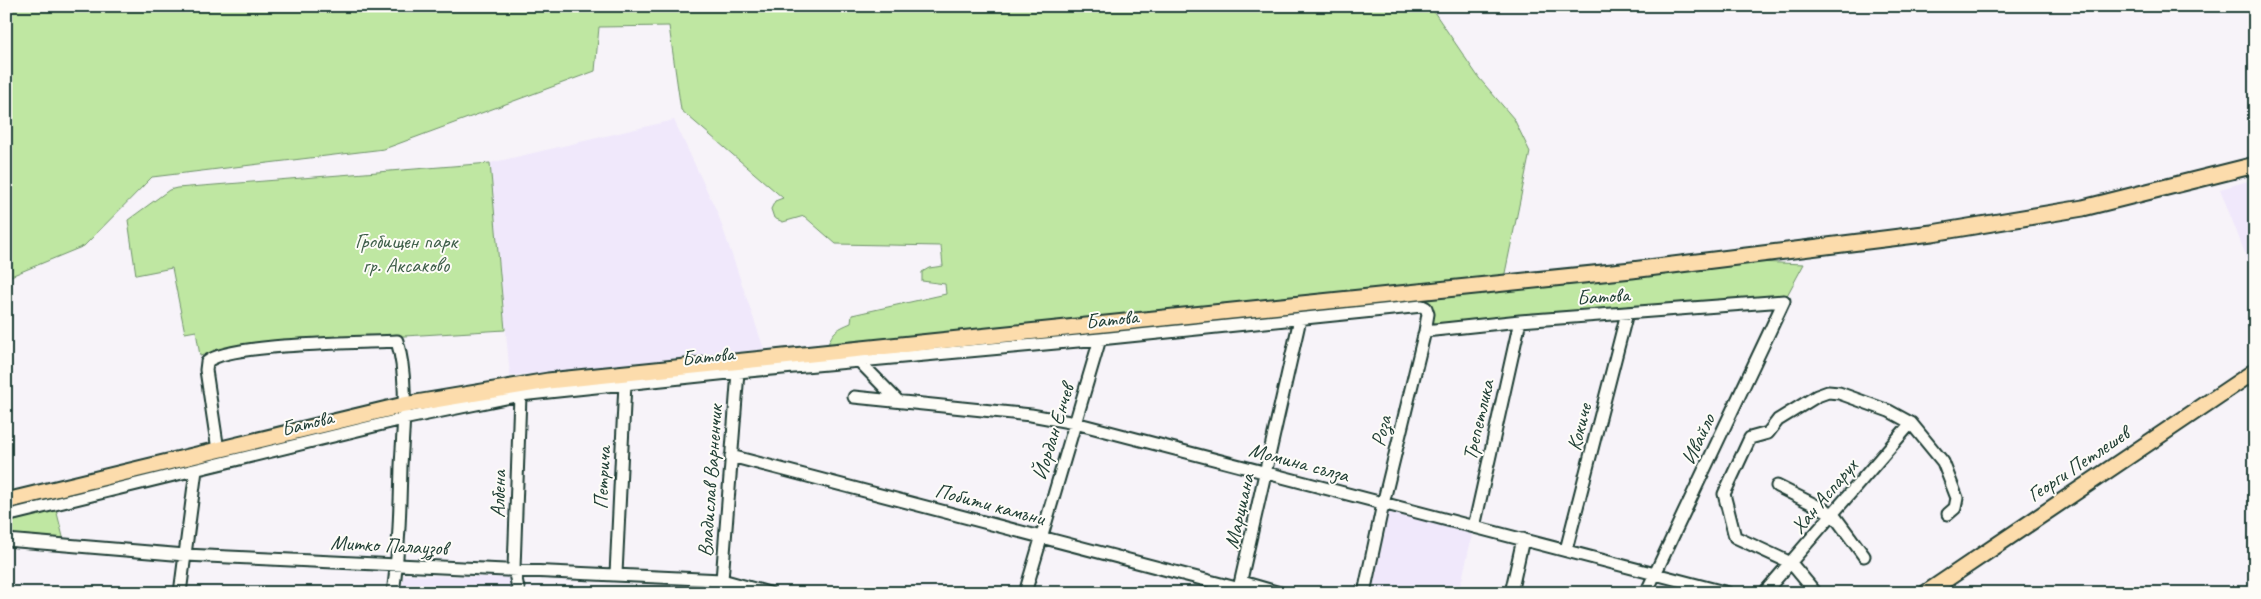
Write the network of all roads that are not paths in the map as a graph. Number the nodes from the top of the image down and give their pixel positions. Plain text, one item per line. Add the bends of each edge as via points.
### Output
1 (2255, 165) edge
2 (1784, 301) joint
3 (1426, 308) joint
4 (1627, 313) junction
5 (1300, 319) junction
6 (1520, 321) junction
7 (1425, 331) junction
8 (1100, 339) junction
9 (858, 361) junction
10 (2255, 370) edge
11 (738, 372) junction
12 (625, 383) junction
13 (520, 395) junction
14 (854, 397) dead end
15 (897, 400) junction
16 (404, 412) junction
17 (1075, 423) junction
18 (1911, 423) junction
19 (218, 450) junction
20 (731, 456) junction
21 (196, 470) junction
22 (1267, 472) junction
23 (1777, 486) dead end
24 (6, 501) edge
25 (1383, 504) junction
26 (1833, 514) junction
27 (1948, 514) dead end
28 (6, 516) edge
29 (1474, 527) junction
30 (1041, 536) junction
31 (6, 540) edge
32 (1523, 540) junction
33 (1566, 550) junction
34 (185, 555) junction
35 (1864, 556) dead end
36 (1791, 563) junction
37 (397, 564) junction
38 (514, 569) junction
39 (616, 574) junction
40 (1655, 574) junction
41 (722, 580) junction
42 (1240, 588) edge
43 (180, 593) edge
44 (393, 593) edge
45 (520, 593) edge
46 (702, 593) edge
47 (721, 593) edge
48 (769, 593) edge
49 (1025, 593) edge
50 (1280, 593) edge
51 (1364, 593) edge
52 (1511, 593) edge
53 (1646, 593) edge
54 (1728, 593) edge
55 (1764, 593) edge
56 (1816, 593) edge
57 (1926, 593) edge

1 - 16 main road via 2083,208 1922,234 1612,272 548,381
2 - 4 street, Батова
2 - 40 street, Ивайло
3 - 5 street, Батова
3 - 7 street, Роза
4 - 6 street, Батова
4 - 33 street, Кокиче
5 - 8 street, Батова
5 - 22 street, Марциана
6 - 7 street, Батова
6 - 29 street, Трепетлика
7 - 25 street, Роза
8 - 9 street, Батова
8 - 17 street, Йордан Енчев
9 - 11 street, Батова
9 - 15 street
10 - 57 main road, Георги Петлешев
11 - 12 street, Батова
11 - 20 street, Владислав Варненчик
12 - 13 street, Батова
12 - 39 street, Петрича
13 - 16 street, Батова
13 - 38 street, Албена
14 - 15 street, Момина сълза
15 - 17 street, Момина сълза
16 - 19 main road
16 - 19 street via 403,360 397,340 221,354 207,362 206,370
16 - 21 street, Батова
16 - 37 street
17 - 22 street, Момина сълза
17 - 30 street, Йордан Енчев
18 - 26 street, Хан Аспарух
18 - 27 street via 1943,462 1957,498 1956,508
18 - 36 street via 1889,411 1833,392 1817,396 1778,420 1768,433 1750,438 1724,499 1735,537
19 - 24 main road
20 - 30 street, Побити камъни
20 - 41 street, Владислав Варненчик
21 - 28 street, Батова
21 - 34 street
22 - 25 street, Момина сълза
22 - 42 street, Марциана
23 - 26 street
25 - 29 street, Момина сълза
25 - 51 street, Роза
26 - 35 street
26 - 36 street, Хан Аспарух
29 - 32 street, Момина сълза
30 - 42 street, Побити камъни
30 - 49 street, Йордан Енчев
31 - 34 street, Митко Палаузов
32 - 33 street, Момина сълза
32 - 52 street
33 - 40 street, Момина сълза
34 - 37 street, Митко Палаузов
34 - 43 street
36 - 55 street, Хан Аспарух
36 - 56 street
37 - 38 street, Митко Палаузов
37 - 44 street
38 - 39 street, Митко Палаузов
38 - 45 street, Албена
39 - 41 street, Митко Палаузов
40 - 53 street, Ивайло
40 - 54 street, Момина сълза
41 - 46 street
41 - 47 street, Владислав Варненчик
41 - 48 street, Митко Палаузов
42 - 50 street, Побити камъни

